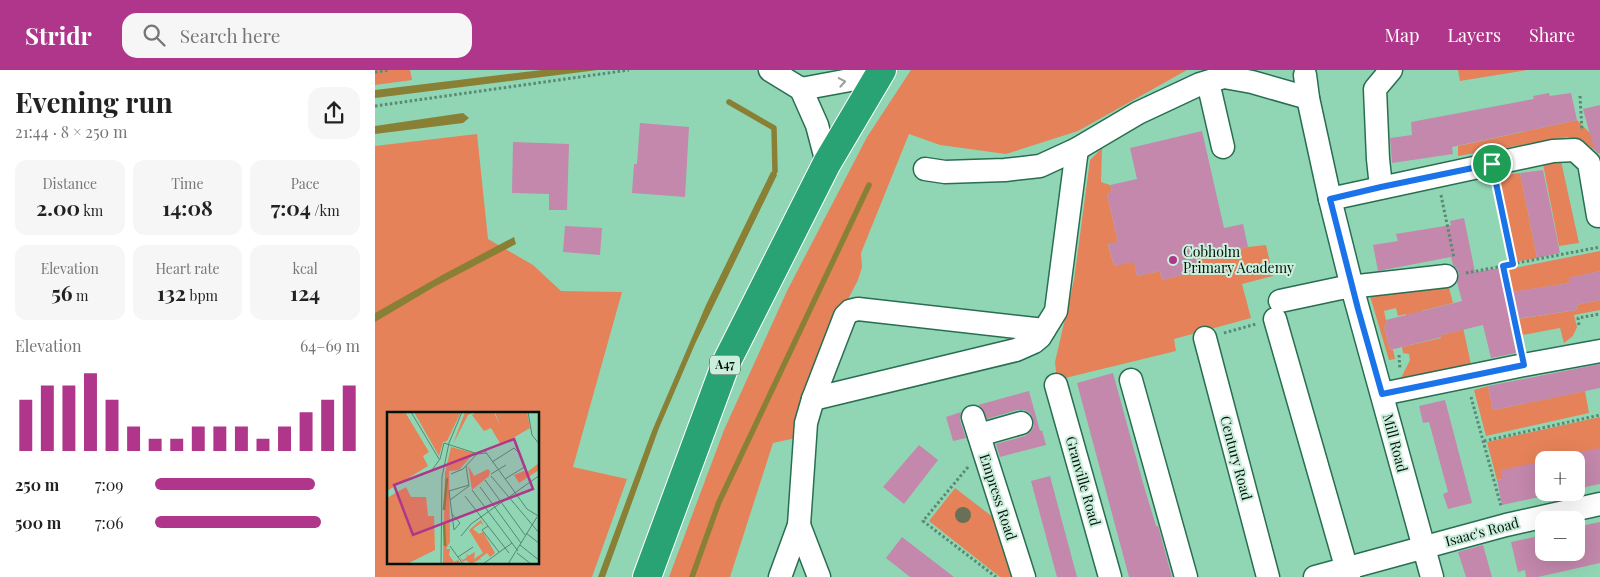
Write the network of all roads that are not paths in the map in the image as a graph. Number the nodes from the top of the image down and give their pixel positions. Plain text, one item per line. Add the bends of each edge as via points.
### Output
1 (770, 70) edge
2 (882, 70) edge
3 (1391, 70) edge
4 (1305, 76) dead end
5 (1221, 77) edge
6 (801, 89) junction
7 (1308, 98) junction
8 (1223, 147) dead end
9 (1077, 149) junction
10 (827, 163) junction
11 (925, 169) dead end
12 (1381, 187) junction
13 (1330, 199) junction
14 (1599, 216) dead end
15 (1452, 275) road end
16 (1352, 287) junction
17 (1044, 330) junction
18 (1594, 335) edge
19 (1205, 338) dead end
20 (1131, 380) dead end
21 (1056, 385) dead end
22 (1382, 394) junction
23 (813, 399) junction
24 (1021, 423) dead end
25 (1600, 504) edge
26 (799, 525) junction
27 (1423, 548) junction
28 (1348, 573) edge
29 (647, 577) edge
30 (780, 577) edge
31 (819, 577) edge
32 (1024, 577) edge
33 (1110, 577) edge
34 (1186, 577) edge
35 (1268, 577) edge
36 (1315, 577) edge
37 (1432, 577) edge

1 - 6 street
6 -> 2 street
2 - 10 highway, A47
3 - 12 street via 1375,89
4 - 7 street, Mill Road
5 - 7 street
5 - 8 street
5 - 9 street via 1138,114
6 - 10 street via 817,125
7 - 13 street, Mill Road
9 - 11 street via 1040,166 945,172
9 - 17 street via 1057,311
10 - 29 highway, A47 via 725,363
12 - 13 street
12 - 14 street via 1553,151 1575,150 1589,163
13 - 16 street, Mill Road
15 - 16 street
16 - 22 street, Mill Road
16 - 28 street via 1277,310
17 - 23 street via 1034,342 1016,350
17 - 23 street via 858,309 850,311 845,316
18 - 22 street via 1524,365
19 - 35 street, Century Road
20 - 34 street
21 - 33 street, Granville Road
22 - 27 street, Mill Road
23 - 26 street via 806,423
24 - 32 street, Empress Road via 978,434
25 - 27 street, Isaac's Road
26 - 30 street
26 - 31 street
27 - 28 street, Isaac's Road
27 - 37 street, Mill Road
28 - 36 street, Isaac's Road

